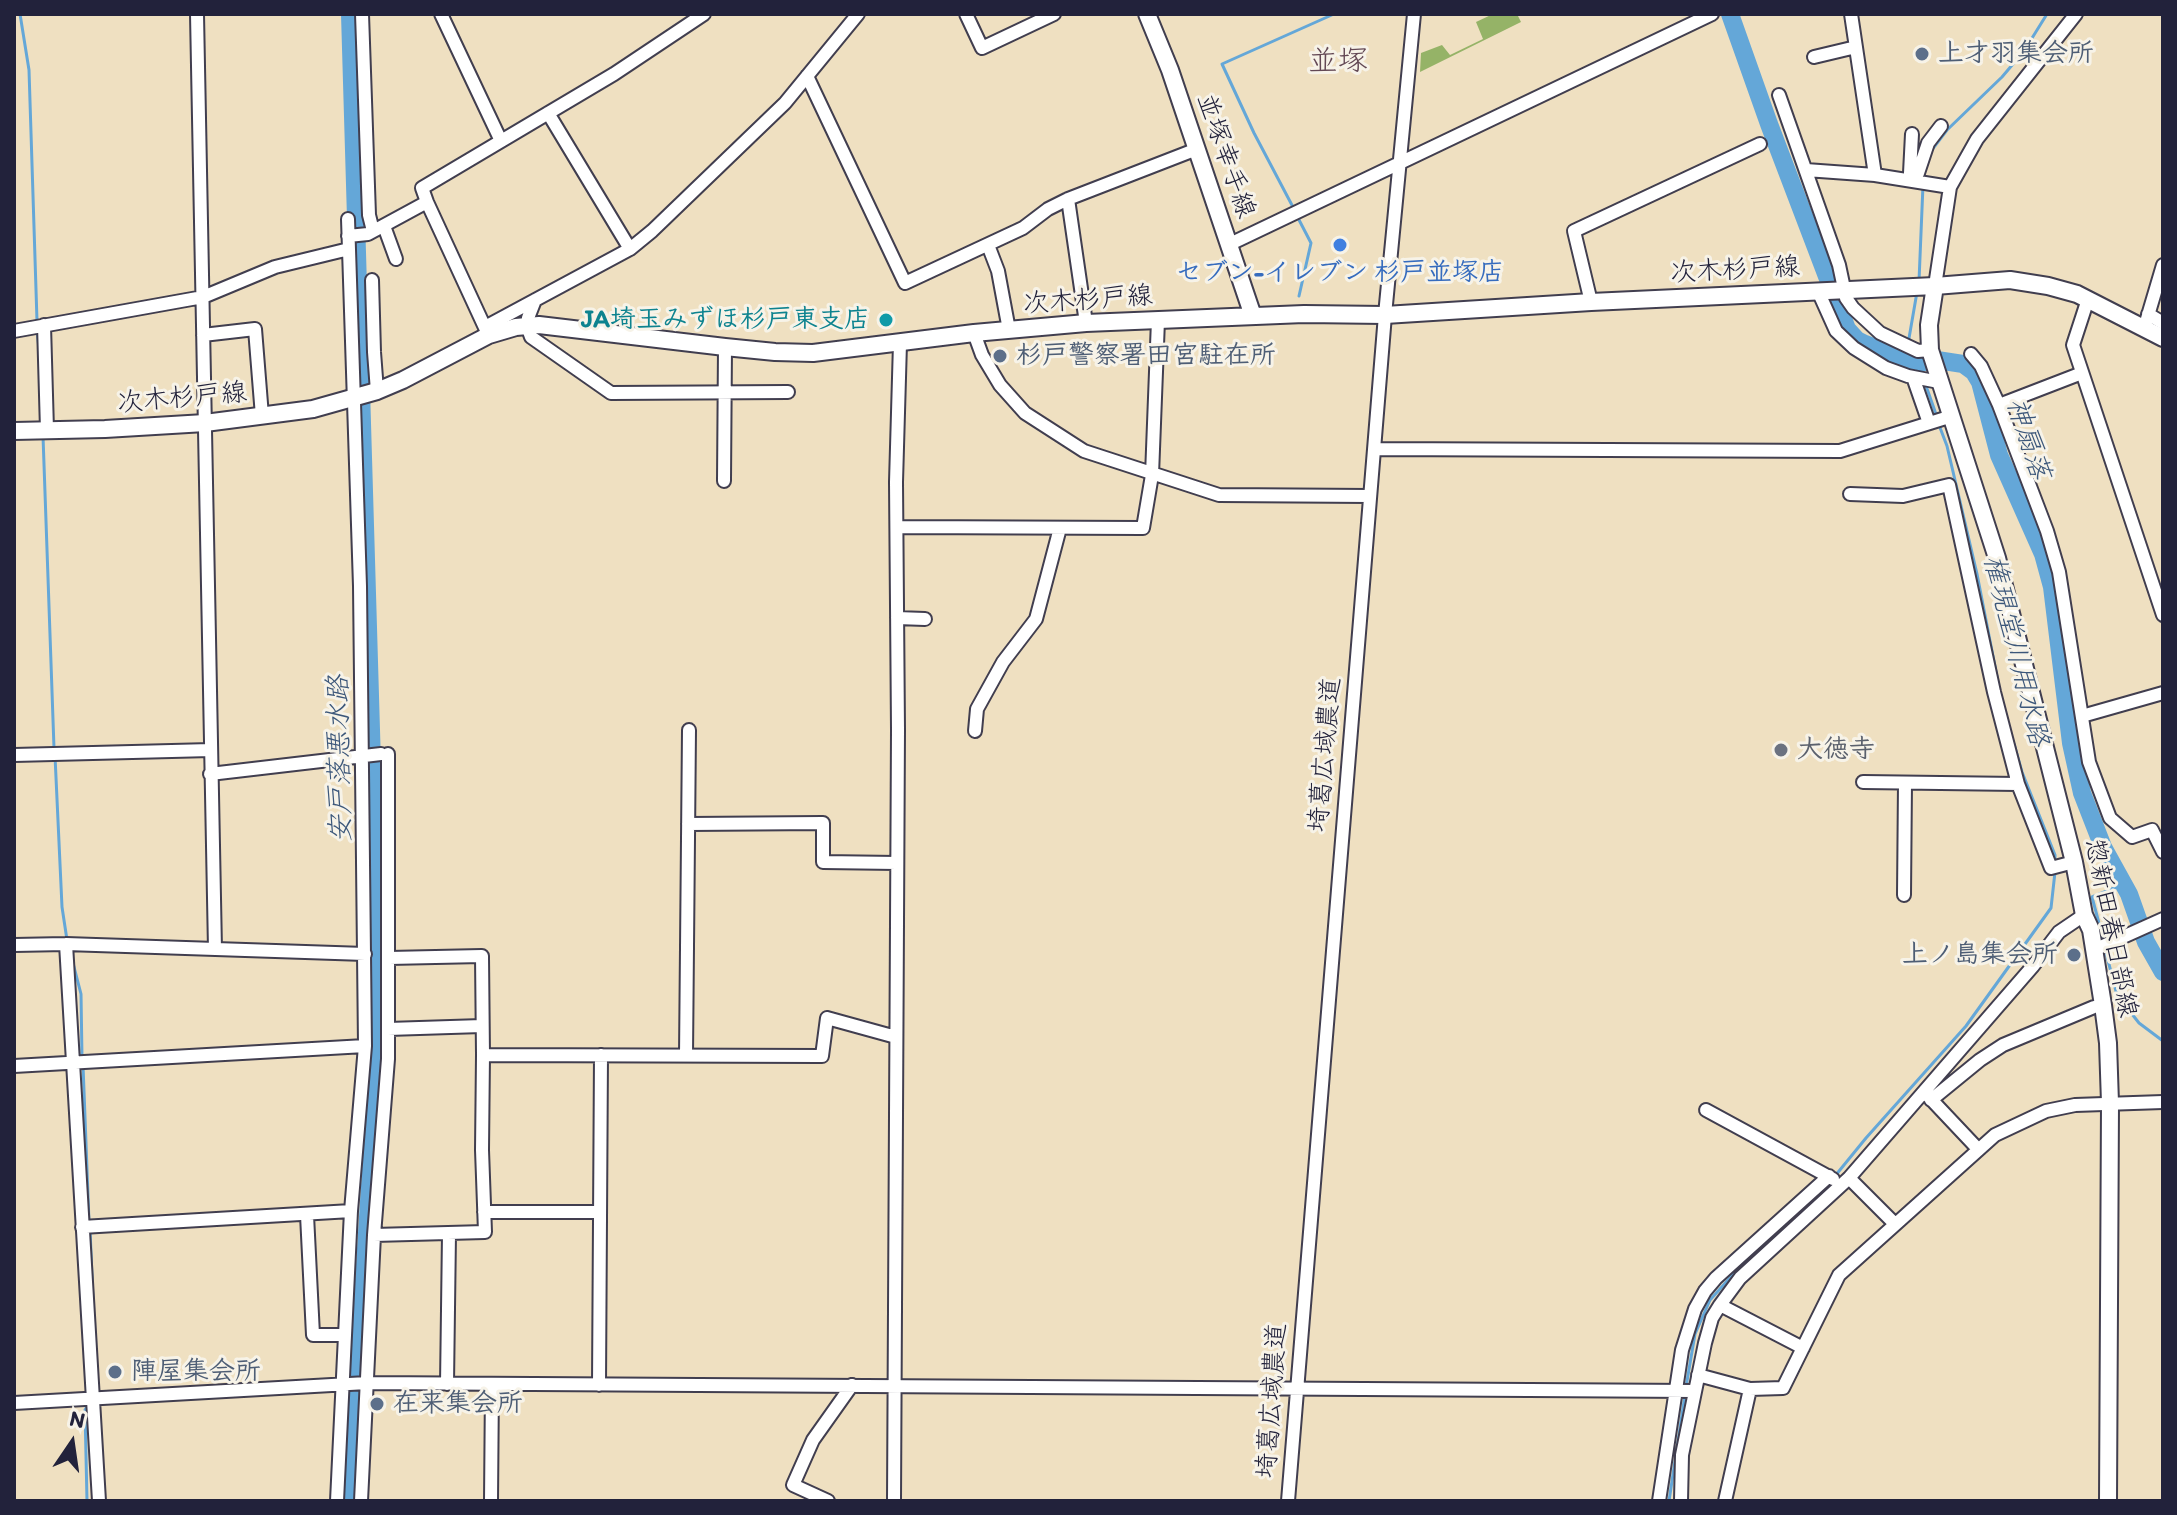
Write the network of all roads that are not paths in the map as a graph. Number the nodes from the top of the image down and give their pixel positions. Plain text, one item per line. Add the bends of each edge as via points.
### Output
1 (197, 14) edge
2 (362, 14) edge
3 (441, 14) edge
4 (704, 14) edge
5 (858, 14) edge
6 (966, 14) edge
7 (1054, 14) edge
8 (1147, 14) edge
9 (1414, 14) edge
10 (1712, 14) edge
11 (1851, 14) edge
12 (2076, 14) edge
13 (1856, 47) junction
14 (1814, 57) dead end
15 (807, 76) junction
16 (1779, 95) dead end
17 (548, 113) junction
18 (1941, 126) dead end
19 (1912, 134) dead end
20 (501, 141) junction
21 (1760, 144) dead end
22 (1197, 149) junction
23 (1400, 163) junction
24 (1806, 170) junction
25 (1875, 175) junction
26 (1913, 181) junction
27 (1950, 187) junction
28 (1068, 199) junction
29 (427, 202) junction
30 (348, 219) dead end
31 (375, 230) junction
32 (349, 243) junction
33 (1230, 244) junction
34 (988, 245) junction
35 (630, 249) junction
36 (396, 259) dead end
37 (2163, 265) edge
38 (372, 280) dead end
39 (1935, 286) junction
40 (1844, 289) junction
41 (1818, 291) junction
42 (203, 297) junction
43 (2088, 299) junction
44 (535, 300) junction
45 (1591, 302) junction
46 (1385, 315) junction
47 (1253, 316) junction
48 (1158, 320) junction
49 (2146, 322) junction
50 (1086, 323) junction
51 (2163, 323) edge
52 (44, 325) junction
53 (527, 326) junction
54 (1009, 330) junction
55 (14, 331) edge
56 (487, 331) junction
57 (974, 333) junction
58 (203, 335) junction
59 (2163, 338) edge
60 (900, 343) junction
61 (725, 347) junction
62 (1930, 350) junction
63 (1971, 354) dead end
64 (2082, 373) junction
65 (1913, 377) junction
66 (1939, 382) junction
67 (377, 391) junction
68 (788, 392) dead end
69 (724, 393) junction
70 (353, 399) junction
71 (1999, 405) junction
72 (262, 416) junction
73 (1952, 416) junction
74 (205, 423) junction
75 (1929, 423) junction
76 (47, 430) junction
77 (14, 431) edge
78 (1374, 449) junction
79 (1152, 475) junction
80 (724, 481) dead end
81 (1850, 494) dead end
82 (1370, 496) junction
83 (897, 527) junction
84 (1060, 528) junction
85 (2163, 612) edge
86 (897, 618) junction
87 (925, 619) dead end
88 (2163, 693) edge
89 (2082, 716) junction
90 (689, 730) dead end
91 (975, 731) dead end
92 (211, 750) junction
93 (14, 755) edge
94 (364, 756) junction
95 (210, 774) junction
96 (1863, 782) dead end
97 (1905, 783) junction
98 (2018, 784) junction
99 (688, 824) junction
100 (2163, 852) edge
101 (2074, 862) junction
102 (897, 863) junction
103 (1904, 895) dead end
104 (2084, 915) junction
105 (2163, 919) edge
106 (66, 944) junction
107 (14, 945) edge
108 (215, 949) junction
109 (2094, 950) junction
110 (365, 954) junction
111 (389, 958) junction
112 (2103, 1005) junction
113 (482, 1026) junction
114 (388, 1029) junction
115 (896, 1037) junction
116 (365, 1046) junction
117 (483, 1055) junction
118 (601, 1055) junction
119 (686, 1055) junction
120 (73, 1062) junction
121 (14, 1066) edge
122 (1927, 1095) junction
123 (2163, 1102) edge
124 (2110, 1103) junction
125 (1706, 1110) dead end
126 (1978, 1149) junction
127 (1829, 1176) junction
128 (1845, 1182) junction
129 (351, 1211) junction
130 (484, 1212) junction
131 (600, 1212) junction
132 (307, 1215) junction
133 (1895, 1224) junction
134 (82, 1227) junction
135 (449, 1234) junction
136 (374, 1235) junction
137 (1720, 1305) junction
138 (1695, 1309) junction
139 (1712, 1318) junction
140 (344, 1335) junction
141 (1803, 1348) junction
142 (1698, 1375) junction
143 (365, 1383) junction
144 (345, 1384) junction
145 (447, 1384) junction
146 (492, 1384) junction
147 (599, 1385) junction
148 (852, 1385) junction
149 (895, 1386) junction
150 (1296, 1388) junction
151 (1750, 1389) junction
152 (1676, 1391) junction
153 (1695, 1391) junction
154 (93, 1399) junction
155 (14, 1403) edge
156 (99, 1501) edge
157 (337, 1501) edge
158 (361, 1501) edge
159 (491, 1501) edge
160 (828, 1501) edge
161 (894, 1501) edge
162 (1288, 1501) edge
163 (1659, 1501) edge
164 (1681, 1501) edge
165 (1725, 1501) edge
166 (2108, 1501) edge

1 - 42 street
2 - 31 street via 369,215
3 - 20 street
4 - 17 street
5 - 15 street
6 - 7 street via 982,48
8 - 22 main road, 並塚幸手線
9 - 23 street, 埼葛広域農道
10 - 23 street
11 - 13 street
12 - 27 street via 1977,139
13 - 14 street
13 - 25 street
15 - 34 street via 905,283
15 - 35 street
16 - 24 street
17 - 20 street
17 - 35 street
18 - 26 street
19 - 26 street
20 - 29 street via 422,188
21 - 45 street via 1574,231
22 - 28 street
22 - 33 main road, 並塚幸手線
23 - 33 street
23 - 46 street, 埼葛広域農道
24 - 25 street
24 - 40 street
25 - 26 street
26 - 27 street
27 - 39 street
28 - 34 street
28 - 50 street
29 - 31 street
29 - 56 street
30 - 32 street
31 - 32 street
31 - 36 street
32 - 42 street
32 - 70 street
33 - 47 main road, 並塚幸手線
34 - 54 street
35 - 44 street
37 - 49 street
38 - 67 street
39 - 40 main road
39 - 43 main road via 2019,281
39 - 62 main road
40 - 41 main road, 次木杉戸線
40 - 62 street via 1871,326 1918,351
41 - 45 main road, 次木杉戸線
41 - 65 street via 1844,340 1886,368
42 - 52 street
42 - 58 street
43 - 49 main road
43 - 64 street via 2073,345
44 - 53 street
44 - 56 street
45 - 46 main road, 次木杉戸線
46 - 47 main road, 次木杉戸線
46 - 78 street, 埼葛広域農道
47 - 48 main road, 次木杉戸線
48 - 50 main road, 次木杉戸線
48 - 79 street
49 - 51 street
49 - 59 main road
50 - 54 main road, 次木杉戸線
52 - 55 street
52 - 76 street
53 - 56 main road, 次木杉戸線
53 - 61 main road, 次木杉戸線
53 - 69 street via 531,337 611,393
54 - 57 main road, 次木杉戸線
56 - 67 main road, 次木杉戸線
57 - 60 main road, 次木杉戸線
57 - 79 street via 1000,385 1025,413 1084,451
58 - 72 street via 255,329
58 - 74 street
60 - 61 main road, 次木杉戸線 via 813,353
60 - 83 street
61 - 69 street
62 - 66 main road, 惣新田春日部線
63 - 71 street
64 - 71 street
64 - 85 street
65 - 66 street
65 - 75 street
66 - 73 main road, 惣新田春日部線
67 - 70 main road, 次木杉戸線
68 - 69 street
69 - 80 street
70 - 72 main road, 次木杉戸線
70 - 94 street
71 - 89 street via 2059,572
72 - 74 main road, 次木杉戸線
73 - 75 street
73 - 101 main road, 惣新田春日部線 via 1997,558
74 - 76 main road, 次木杉戸線
74 - 92 street
75 - 78 street via 1840,451
76 - 77 main road, 次木杉戸線
78 - 82 street, 埼葛広域農道
79 - 82 street via 1219,495
79 - 84 street via 1143,528
81 - 98 street via 1903,496 1949,485
82 - 150 street, 埼葛広域農道
83 - 84 street
83 - 86 street
84 - 91 street via 1036,619 1003,662 977,709
86 - 87 street
86 - 102 street
88 - 89 street
89 - 100 street via 2089,762 2110,818 2132,837 2152,830
90 - 99 street
92 - 93 street
92 - 95 street
94 - 95 street
94 - 110 street
94 - 111 street via 384,754
95 - 108 street
96 - 97 street
97 - 98 street
97 - 103 street
98 - 101 street via 2051,868
99 - 102 street via 823,823 823,862
99 - 119 street
101 - 104 main road, 惣新田春日部線
102 - 115 street
104 - 109 main road, 惣新田春日部線
104 - 122 street via 2059,932
105 - 109 street
106 - 107 street
106 - 108 street
106 - 120 street
108 - 110 street
109 - 112 main road, 惣新田春日部線
110 - 116 street
111 - 113 street via 482,956
111 - 114 street
112 - 122 street via 2003,1045
112 - 124 main road, 惣新田春日部線
113 - 114 street
113 - 117 street
114 - 136 street
115 - 119 street via 827,1018 822,1056
115 - 149 street
116 - 120 street
116 - 129 street
117 - 118 street
117 - 130 street
118 - 119 street
118 - 131 street
120 - 121 street
120 - 134 street
122 - 126 street
122 - 128 street
123 - 124 street
124 - 126 street via 2046,1111
124 - 166 main road, 惣新田春日部線
125 - 127 street
126 - 133 street
127 - 128 street
127 - 138 street via 1716,1278
128 - 133 street
128 - 137 street via 1740,1278
129 - 132 street
129 - 140 street
130 - 131 street
130 - 135 street via 485,1232
131 - 147 street
132 - 134 street
132 - 140 street via 313,1335
133 - 141 street via 1839,1275
134 - 154 street
135 - 136 street
135 - 145 street
136 - 143 street
137 - 139 street
137 - 141 street
138 - 139 street
138 - 152 street
139 - 142 street
140 - 144 street
141 - 151 street via 1783,1388
142 - 151 street
142 - 153 street
143 - 144 street
143 - 145 street
143 - 158 street
144 - 154 street
144 - 157 street
145 - 146 street
146 - 147 street
146 - 159 street
147 - 148 street
148 - 149 street
148 - 160 street via 813,1440 793,1485
149 - 150 street
149 - 161 street
150 - 152 street
150 - 162 street, 埼葛広域農道
151 - 165 street
152 - 153 street
152 - 163 street
153 - 164 street via 1682,1455
154 - 155 street
154 - 156 street

